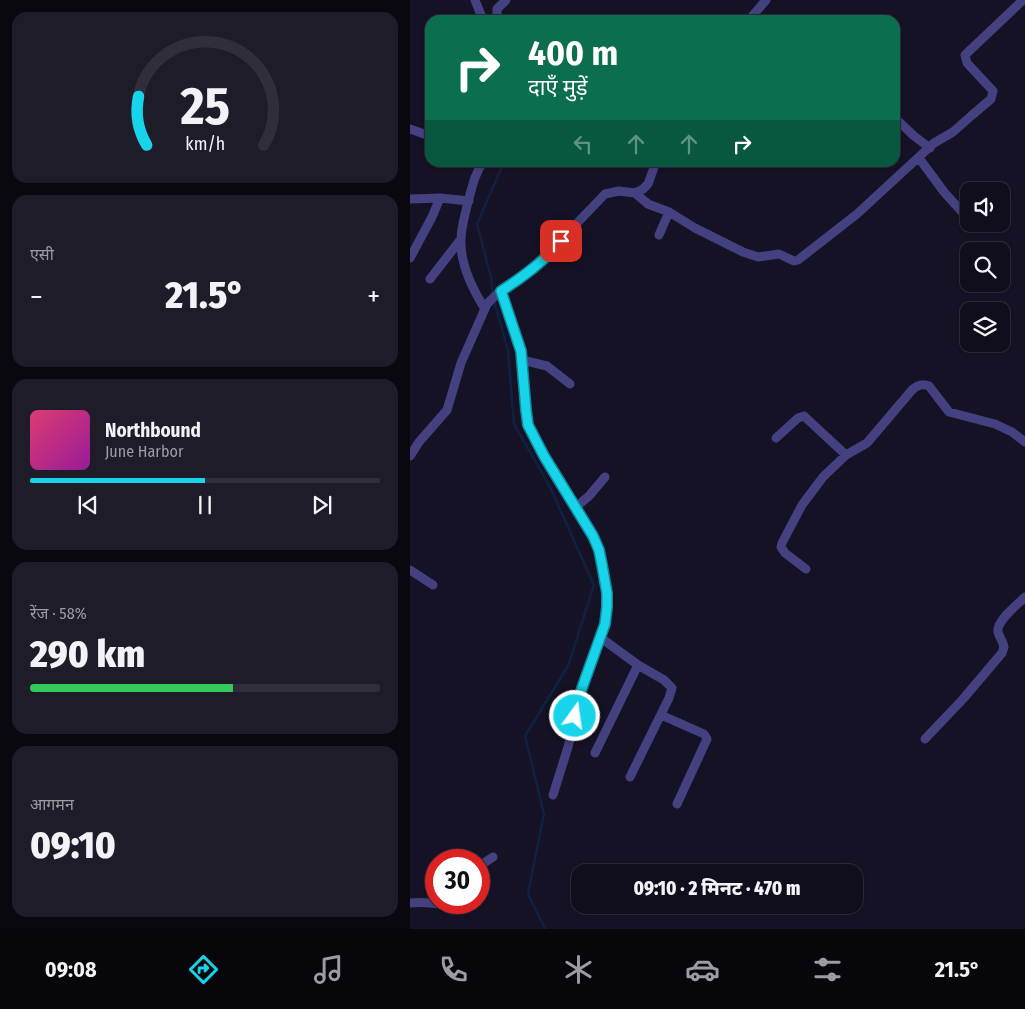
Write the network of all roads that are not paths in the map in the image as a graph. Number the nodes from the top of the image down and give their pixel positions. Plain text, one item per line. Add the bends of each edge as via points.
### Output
1 (475, 0) edge
2 (506, 0) edge
3 (766, 0) edge
4 (1023, 0) edge
5 (481, 15) edge
6 (496, 15) edge
7 (753, 15) edge
8 (900, 123) edge
9 (410, 128) edge
10 (425, 134) edge
11 (930, 148) junction
12 (919, 158) junction
13 (479, 167) edge
14 (654, 167) edge
15 (635, 193) junction
16 (410, 198) edge
17 (440, 198) junction
18 (469, 201) junction
19 (960, 210) edge
20 (669, 212) junction
21 (658, 235) dead end
22 (461, 239) junction
23 (410, 258) edge
24 (430, 278) dead end
25 (499, 292) junction
26 (486, 306) junction
27 (522, 360) junction
28 (570, 384) dead end
29 (776, 438) dead end
30 (1025, 442) edge
31 (846, 454) junction
32 (410, 456) edge
33 (605, 477) dead end
34 (576, 507) junction
35 (806, 569) dead end
36 (410, 570) edge
37 (433, 585) dead end
38 (1025, 597) edge
39 (601, 638) junction
40 (638, 665) junction
41 (661, 715) junction
42 (925, 739) dead end
43 (595, 753) dead end
44 (630, 777) dead end
45 (553, 795) dead end
46 (677, 804) dead end
47 (493, 857) dead end
48 (490, 859) edge
49 (425, 902) edge
50 (410, 903) edge

1 - 5 street
2 - 6 street via 496,10
3 - 7 street
4 - 11 street via 965,55 967,62 993,91 993,96
8 - 11 street
9 - 10 street
11 - 12 street
12 - 19 street
12 - 20 street via 857,214 795,261 779,254 758,257 743,252
13 - 18 street
14 - 15 street via 648,184
15 - 20 street via 648,204
15 - 25 street via 618,191 605,194 552,252 529,273
16 - 17 street
17 - 18 street
17 - 23 street
18 - 22 street
20 - 21 street
22 - 24 street
22 - 26 street via 467,273
25 - 26 street
25 - 27 street via 518,338
26 - 32 street via 461,363 447,410
27 - 28 street via 547,366
27 - 34 street via 528,425
29 - 31 street via 804,416
30 - 31 street via 995,424 949,412 932,389 921,384 912,390 867,443
31 - 35 street via 811,492 782,543 785,553
33 - 34 street
34 - 39 street via 599,550 607,593
36 - 37 street
38 - 42 street via 998,627 1004,647 1002,653
39 - 40 street
39 - 45 street via 582,688
40 - 41 street via 672,688
40 - 43 street
41 - 44 street
41 - 46 street via 704,734 707,739
47 - 48 street
49 - 50 street

